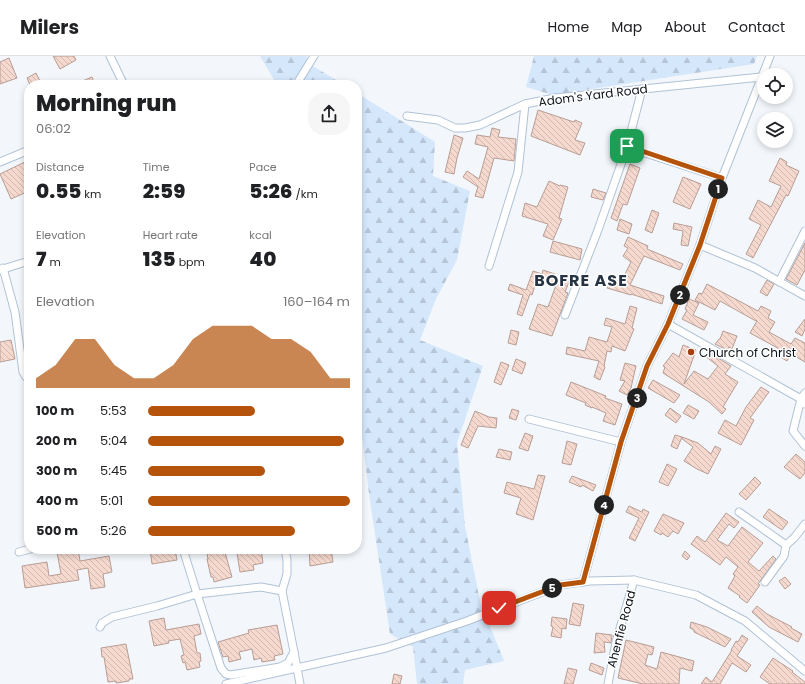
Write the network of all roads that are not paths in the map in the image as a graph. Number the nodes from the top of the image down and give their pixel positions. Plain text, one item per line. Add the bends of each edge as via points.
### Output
1 (110, 56) edge
2 (314, 56) edge
3 (770, 56) edge
4 (765, 68) edge
5 (757, 77) edge
6 (122, 80) edge
7 (299, 80) edge
8 (757, 87) edge
9 (642, 89) junction
10 (525, 104) junction
11 (407, 116) dead end
12 (627, 146) junction
13 (24, 152) edge
14 (0, 162) edge
15 (722, 178) junction
16 (805, 231) edge
17 (700, 245) junction
18 (24, 262) edge
19 (489, 266) dead end
20 (1, 269) edge
21 (779, 282) junction
22 (805, 296) edge
23 (566, 314) dead end
24 (668, 324) junction
25 (24, 374) edge
26 (804, 399) edge
27 (529, 419) dead end
28 (621, 442) junction
29 (805, 446) edge
30 (739, 512) dead end
31 (805, 524) edge
32 (786, 545) junction
33 (24, 551) edge
34 (19, 552) dead end
35 (185, 554) edge
36 (286, 554) edge
37 (634, 580) junction
38 (583, 582) junction
39 (765, 582) dead end
40 (282, 591) junction
41 (197, 594) junction
42 (100, 627) dead end
43 (294, 652) junction
44 (297, 668) junction
45 (805, 672) edge
46 (226, 684) edge
47 (300, 684) edge
48 (608, 684) edge

1 - 6 street
2 - 7 street
3 - 4 street
5 - 9 street, Adom's Yard Road
8 - 15 street
9 - 10 street, Adom's Yard Road via 576,95
9 - 12 street
10 - 11 street, Adom's Yard Road via 480,126 465,128 455,128 438,120
10 - 19 street via 518,172
12 - 15 street
12 - 23 street
13 - 14 street
15 - 17 street
16 - 21 street
17 - 21 street via 755,268
17 - 24 street
18 - 20 street
20 - 25 street via 15,312
21 - 22 street
24 - 26 street
24 - 28 street via 647,366
26 - 29 street via 793,431
27 - 28 street
28 - 38 street
30 - 32 street
31 - 32 street
32 - 39 street via 784,556
33 - 34 street
35 - 41 street
36 - 40 street via 287,574
37 - 38 street
37 - 45 street, Ahenfie Road via 696,595 745,621
37 - 48 street, Ahenfie Road via 616,642
38 - 44 street via 560,585 467,621 386,648
40 - 41 street via 261,588
40 - 43 street
41 - 42 street via 112,617
41 - 43 street via 221,668 226,674 280,667 288,663
43 - 44 street
44 - 46 street
44 - 47 street

